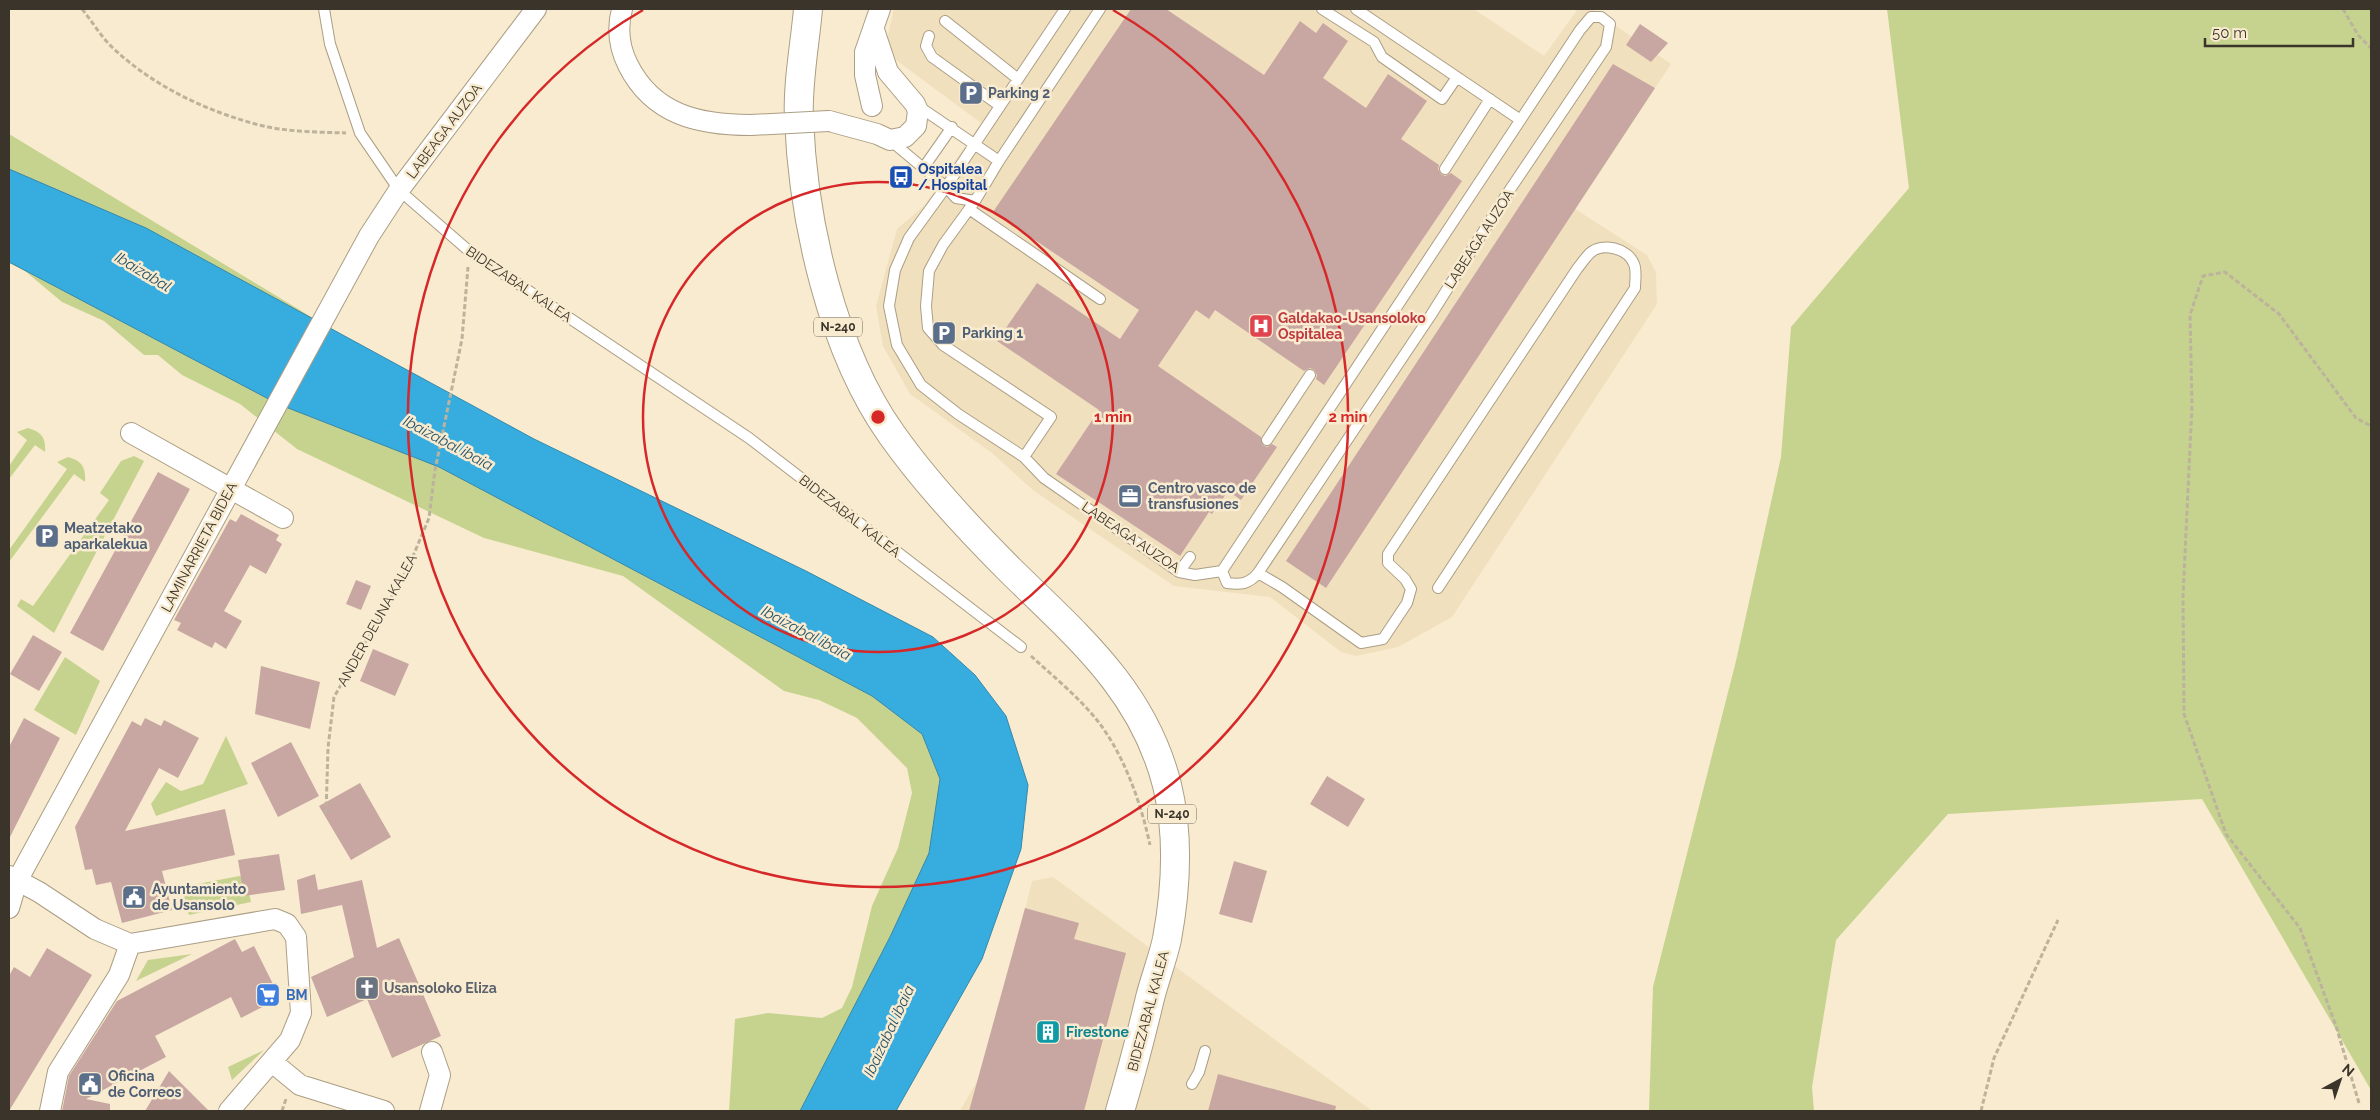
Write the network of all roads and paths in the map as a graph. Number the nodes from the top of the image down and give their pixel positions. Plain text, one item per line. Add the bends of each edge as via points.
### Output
1 (82, 9) edge
2 (324, 9) edge
3 (536, 9) edge
4 (622, 9) edge
5 (808, 9) edge
6 (880, 9) edge
7 (1065, 9) edge
8 (1100, 9) edge
9 (1322, 9) edge
10 (1356, 9) edge
11 (2343, 9) edge
12 (945, 21) dead end
13 (874, 30) junction
14 (928, 36) dead end
15 (2371, 48) edge
16 (1457, 77) junction
17 (1018, 79) junction
18 (910, 99) junction
19 (1490, 99) junction
20 (872, 106) junction
21 (1000, 106) junction
22 (1519, 119) junction
23 (829, 121) junction
24 (952, 127) junction
25 (360, 133) junction
26 (884, 137) junction
27 (975, 144) junction
28 (999, 160) junction
29 (924, 167) junction
30 (1445, 169) dead end
31 (946, 187) junction
32 (399, 190) junction
33 (972, 205) junction
34 (469, 251) junction
35 (1100, 299) dead end
36 (1310, 375) dead end
37 (2371, 426) edge
38 (132, 433) dead end
39 (1266, 440) dead end
40 (1024, 457) junction
41 (231, 488) junction
42 (283, 518) dead end
43 (1190, 557) dead end
44 (1222, 571) junction
45 (1179, 572) junction
46 (1258, 573) junction
47 (1438, 588) dead end
48 (1021, 647) joint
49 (326, 814) dead end
50 (1151, 852) dead end
51 (13, 878) edge
52 (9, 908) edge
53 (2058, 920) dead end
54 (130, 944) junction
55 (1205, 1051) dead end
56 (432, 1052) dead end
57 (272, 1062) junction
58 (1192, 1084) dead end
59 (2359, 1103) dead end
60 (50, 1111) edge
61 (229, 1111) edge
62 (384, 1111) edge
63 (430, 1111) edge
64 (1120, 1111) edge
65 (1980, 1111) edge

1 - 25 path via 111,46 140,71 202,106 260,125 300,131
2 - 25 lane, LABEAGA AUZOA via 330,44
3 - 32 street, LABEAGA AUZOA
4 - 23 street, bridge via 619,18 620,49 634,77 650,97 676,113 721,125
5 - 64 highway, BIDEZABAL KALEA / N-240 via 798,116 806,194 825,284 839,332 862,386 891,434 953,508 1122,686 1143,720 1167,786 1173,820 1174,858 1166,940
6 - 13 street
7 - 17 lane
8 - 28 lane
9 - 16 lane via 1374,42 1382,57 1442,99
10 - 16 lane
11 - 15 path via 2358,35
12 - 17 lane
13 - 18 street via 888,72
13 - 20 street via 865,52 865,75
14 - 21 lane via 926,46 932,56
16 - 19 lane
17 - 21 lane
18 - 20 street via 890,92
18 - 24 lane
18 - 26 street via 918,111 916,126 905,138
19 - 22 lane
19 - 30 lane
20 - 23 street
20 - 26 street via 870,118
21 - 27 lane
22 - 44 lane, LABEAGA AUZOA
22 - 46 lane, LABEAGA AUZOA via 1591,16 1600,17 1610,24 1606,46
23 - 26 street
24 - 27 lane
24 - 29 lane
25 - 32 lane, LABEAGA AUZOA
26 - 29 lane
27 - 28 lane
27 - 31 lane, LABEAGA AUZOA
28 - 33 lane
29 - 31 lane
31 - 33 lane via 956,198
31 - 40 lane, LABEAGA AUZOA via 910,238 895,270 889,306 897,345 920,385
32 - 34 lane, BIDEZABAL KALEA
32 - 41 street, LAMINARRIETA BIDEA via 331,302
33 - 35 lane
33 - 40 lane via 943,245 930,271 926,306 928,328 943,345 1051,418
34 - 48 lane, BIDEZABAL KALEA via 749,438
34 - 49 path, ANDER DEUNA KALEA via 462,339 434,470 429,518 408,568 334,697 328,748
36 - 39 lane
37 - 59 path via 2356,418 2280,314 2225,272 2203,276 2190,315 2192,405 2183,596 2184,714 2226,834 2300,928 2336,1026
38 - 41 street
40 - 45 lane, LABEAGA AUZOA via 1044,478
41 - 42 street
41 - 51 street, LAMINARRIETA BIDEA via 130,677
43 - 45 lane
44 - 45 lane, LABEAGA AUZOA via 1195,575
44 - 46 lane via 1228,583 1240,585
46 - 47 lane via 1361,643 1383,639 1408,603 1410,589 1405,579 1388,563 1388,554 1577,269 1591,252 1607,247 1618,249 1634,264 1635,288
48 - 50 path via 1100,724 1123,764 1140,806
51 - 52 street, LAMINARRIETA BIDEA
51 - 54 street via 95,929
53 - 65 path via 1994,1058
54 - 57 street via 275,919 287,924 296,936 301,1014 290,1040
54 - 60 street via 119,975 58,1072
55 - 58 lane
56 - 63 street via 440,1075
57 - 61 street
57 - 62 street via 300,1085

